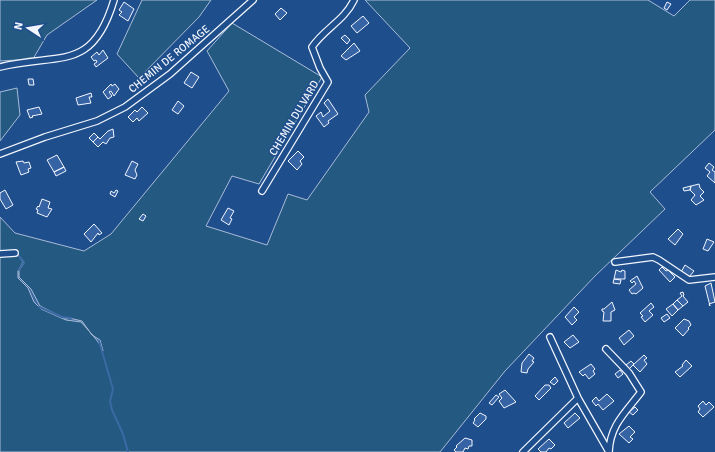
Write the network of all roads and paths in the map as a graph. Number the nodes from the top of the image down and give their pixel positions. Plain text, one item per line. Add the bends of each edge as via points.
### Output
1 (114, 0) edge
2 (253, 0) edge
3 (354, 0) edge
4 (0, 66) edge
5 (0, 154) edge
6 (262, 191) dead end
7 (15, 253) dead end
8 (0, 254) edge
9 (615, 262) dead end
10 (715, 277) edge
11 (550, 337) dead end
12 (606, 350) dead end
13 (578, 398) junction
14 (523, 452) edge
15 (609, 452) edge

1 - 4 street via 100,34 87,48 63,57
2 - 5 street, CHEMIN DE ROMAGE via 170,74 125,107 97,121
3 - 6 street, CHEMIN DU VARD via 348,12 312,47 328,82
7 - 8 street
9 - 10 street via 653,257 688,280
11 - 13 street
12 - 15 street via 629,373 641,392 614,427
13 - 14 street
13 - 15 street

